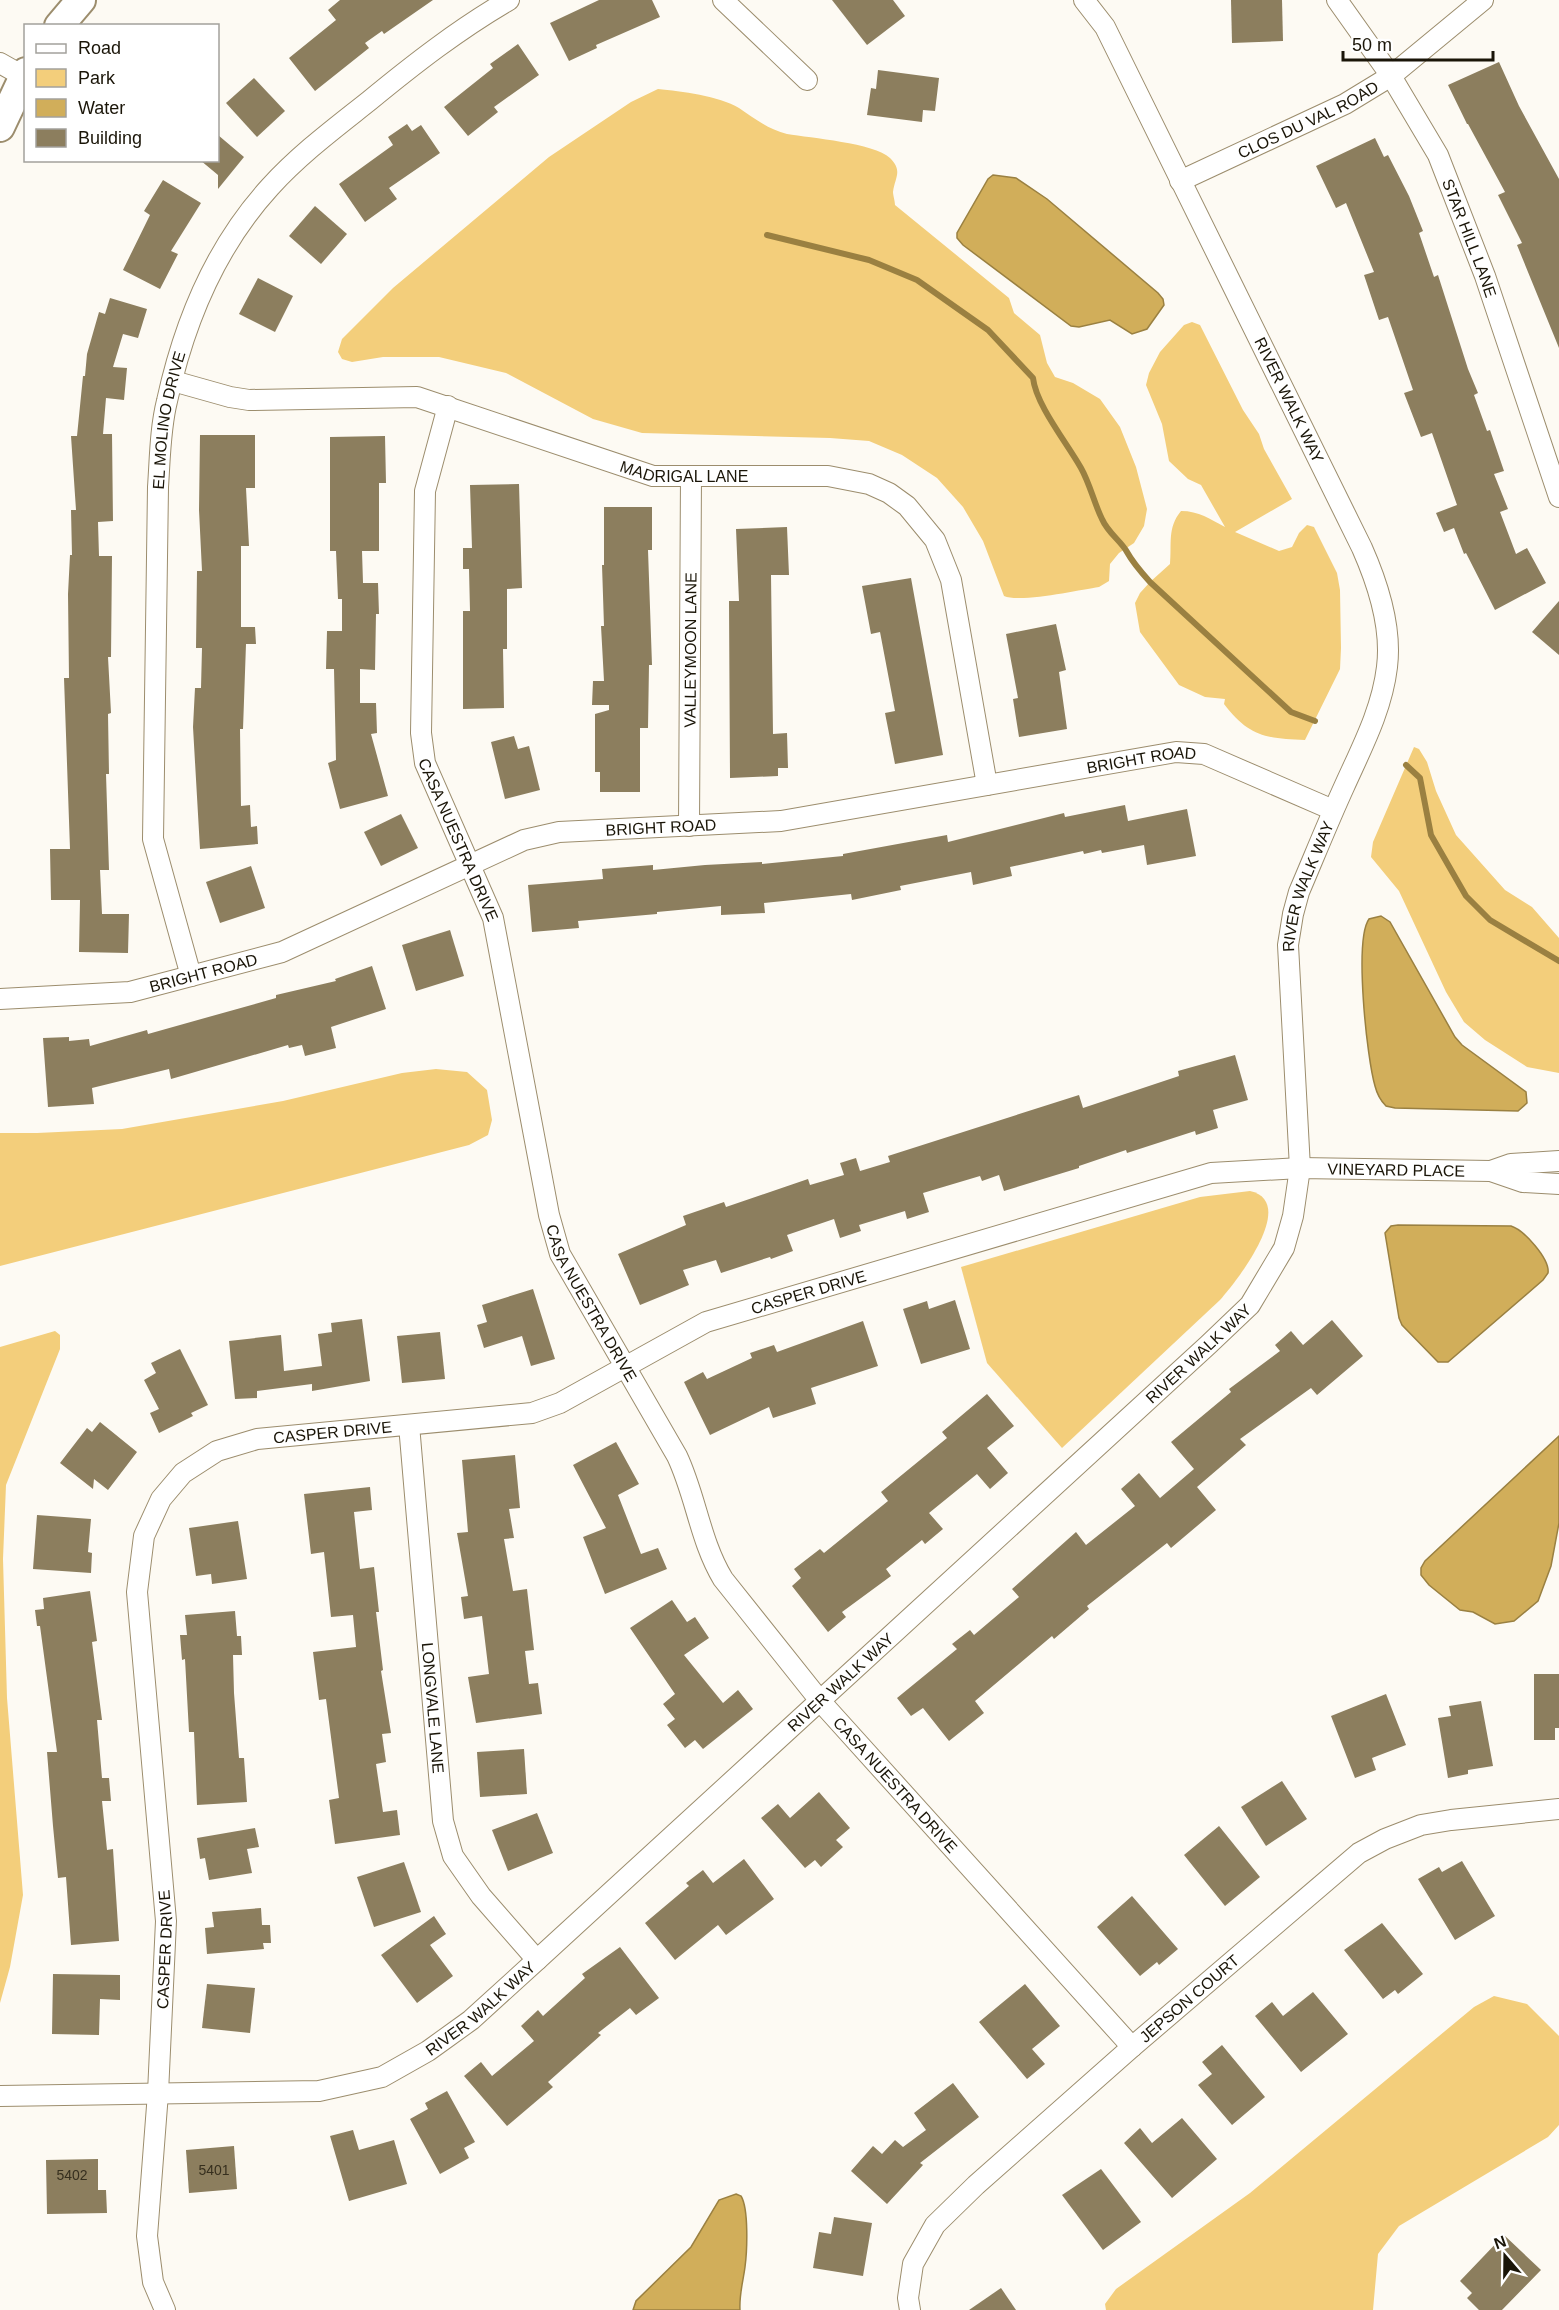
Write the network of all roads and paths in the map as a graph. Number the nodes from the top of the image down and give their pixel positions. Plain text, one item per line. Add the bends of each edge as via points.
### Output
1 (81, 0) edge
2 (509, 0) edge
3 (723, 0) edge
4 (1084, 0) edge
5 (1336, 0) edge
6 (1483, 0) edge
7 (61, 24) edge
8 (16, 70) edge
9 (1391, 76) junction
10 (807, 80) dead end
11 (0, 127) edge
12 (1180, 181) junction
13 (173, 381) junction
14 (448, 406) junction
15 (691, 476) junction
16 (1559, 498) edge
17 (987, 785) junction
18 (1334, 810) junction
19 (689, 826) junction
20 (470, 866) junction
21 (191, 976) junction
22 (0, 999) edge
23 (1559, 1161) edge
24 (1300, 1168) junction
25 (1491, 1172) junction
26 (1559, 1185) edge
27 (626, 1367) junction
28 (409, 1425) junction
29 (821, 1702) junction
30 (1559, 1809) edge
31 (537, 1960) junction
32 (1132, 2047) junction
33 (158, 2093) junction
34 (0, 2096) edge
35 (165, 2310) edge
36 (910, 2310) edge

1 - 7 street
2 - 13 street, EL MOLINO DRIVE via 450,38 389,85 302,154 269,188 219,258 200,293
3 - 10 street
4 - 12 street, RIVER WALK WAY via 1105,27
5 - 9 street, STAR HILL LANE
6 - 9 street, CLOS DU VAL ROAD
8 - 11 street
9 - 12 street, CLOS DU VAL ROAD via 1345,104
9 - 16 street, STAR HILL LANE via 1438,155 1485,276
12 - 18 street, RIVER WALK WAY via 1375,577 1386,627 1385,677 1371,727
13 - 14 street, MADRIGAL LANE via 249,400 417,397
13 - 21 street, EL MOLINO DRIVE via 162,431 158,487 153,839
14 - 15 street, MADRIGAL LANE via 653,476
14 - 20 street, CASA NUESTRA DRIVE via 425,491 421,733 426,763
15 - 17 street, MADRIGAL LANE via 850,479 889,493 914,514 935,540 951,580
15 - 19 street, VALLEYMOON LANE
17 - 18 street, BRIGHT ROAD via 1176,752 1204,754
17 - 19 street, BRIGHT ROAD via 781,821
18 - 24 street, RIVER WALK WAY via 1299,892 1288,945
19 - 20 street, BRIGHT ROAD via 560,832 525,840
20 - 21 street, BRIGHT ROAD via 282,952
20 - 27 street, CASA NUESTRA DRIVE via 493,918 549,1215 560,1254
21 - 22 street, BRIGHT ROAD via 130,992
23 - 25 street, VINEYARD PLACE via 1511,1164
24 - 25 street, VINEYARD PLACE
24 - 27 street, CASPER DRIVE via 1211,1173 706,1322
24 - 29 street, RIVER WALK WAY via 1284,1248 1250,1305
25 - 26 street, VINEYARD PLACE via 1523,1182
27 - 28 street, CASPER DRIVE via 560,1403 532,1413
27 - 29 street, CASA NUESTRA DRIVE via 678,1456 717,1570
28 - 31 street, LONGVALE LANE via 443,1821 453,1856 481,1896
28 - 33 street, CASPER DRIVE via 257,1439 217,1451 183,1473 161,1500 144,1536 137,1593 166,1921
29 - 31 street, RIVER WALK WAY
29 - 32 street, CASA NUESTRA DRIVE
30 - 32 street, JEPSON COURT via 1421,1825 1359,1853
31 - 33 street, RIVER WALK WAY via 471,2020 382,2077 319,2091
32 - 36 street, JEPSON COURT via 935,2225 913,2264
33 - 34 street, RIVER WALK WAY
33 - 35 street, CASPER DRIVE via 147,2236 153,2282

